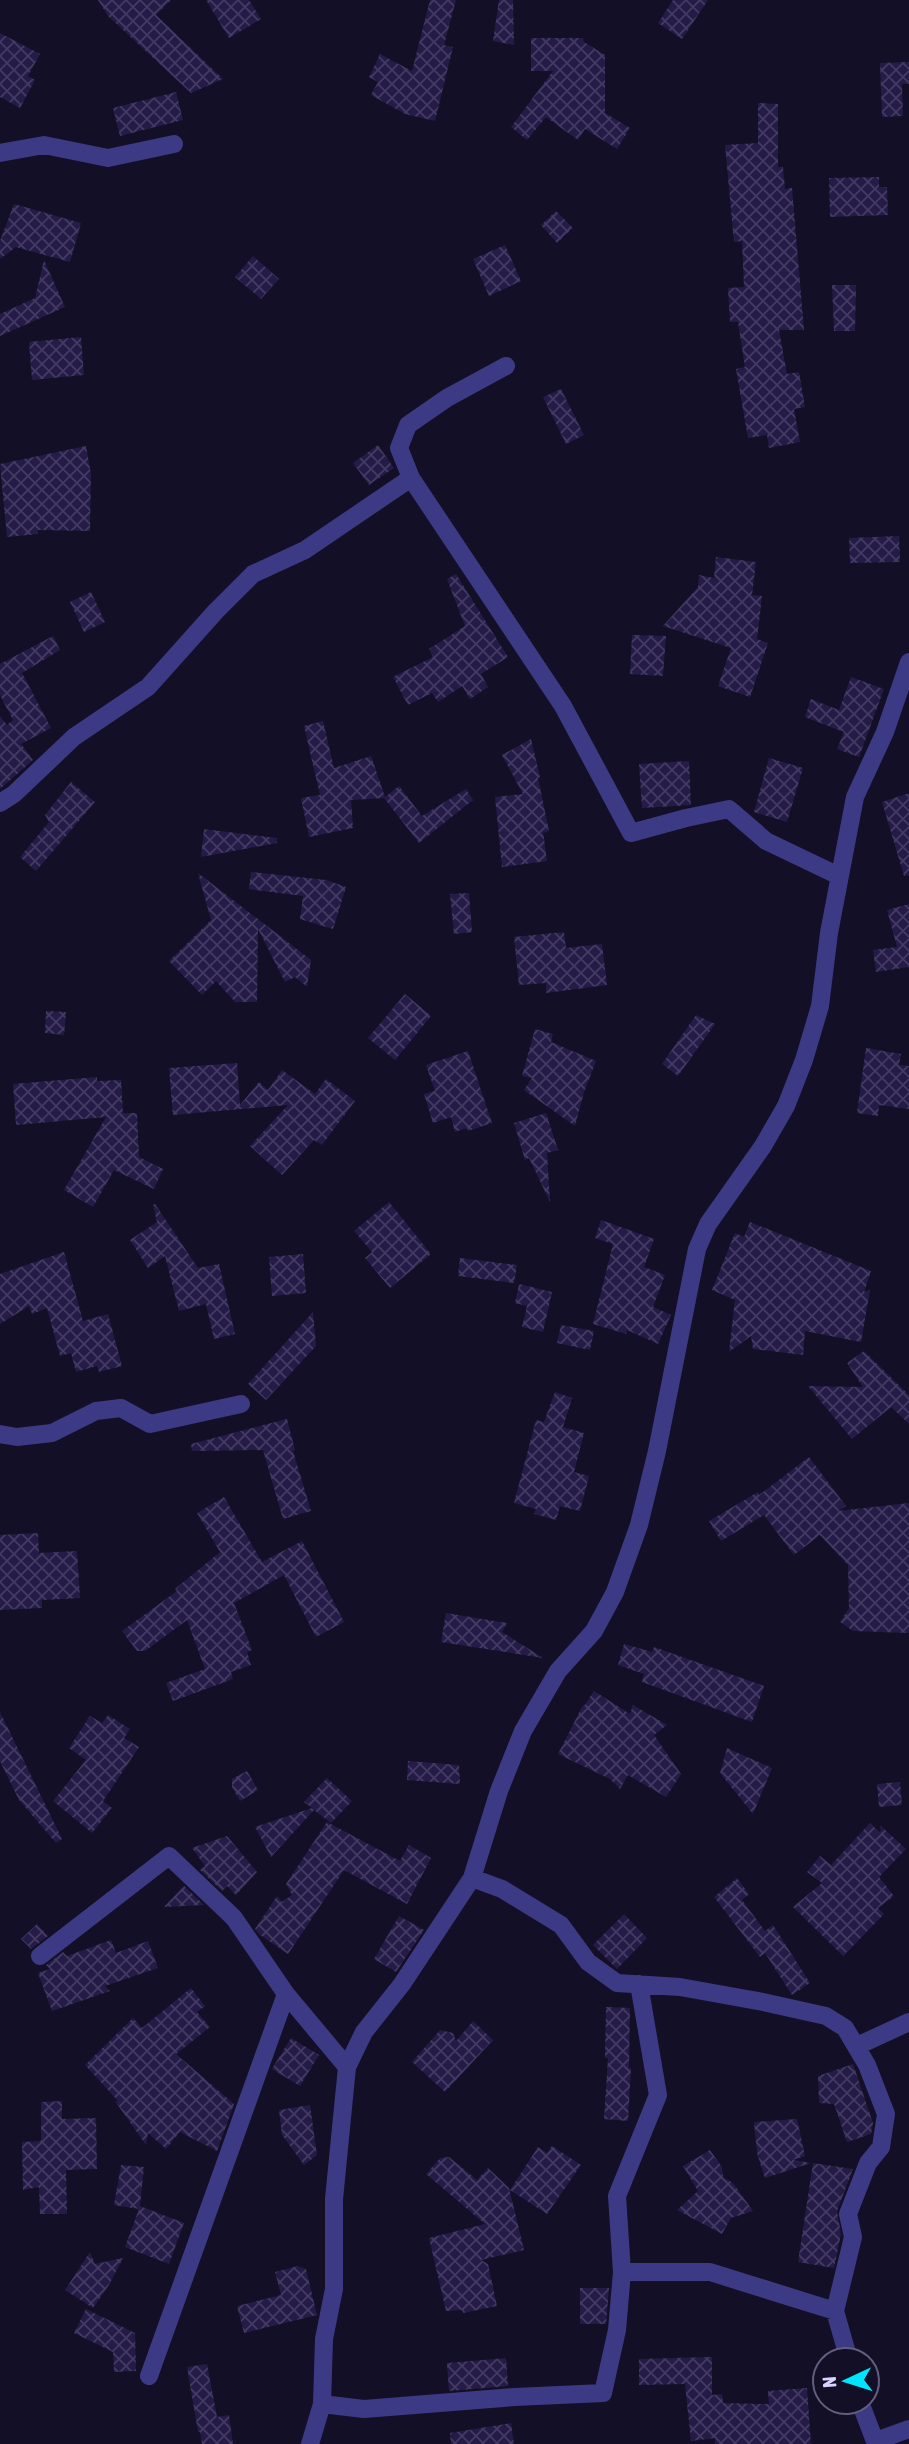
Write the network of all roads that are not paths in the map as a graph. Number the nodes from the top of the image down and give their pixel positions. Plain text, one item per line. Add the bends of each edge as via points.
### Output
1 (174, 144) dead end
2 (0, 153) edge
3 (506, 366) dead end
4 (411, 478) junction
5 (909, 662) edge
6 (0, 803) edge
7 (839, 876) junction
8 (242, 1404) dead end
9 (0, 1434) edge
10 (472, 1878) junction
11 (40, 1956) dead end
12 (639, 1984) junction
13 (286, 1994) junction
14 (909, 2022) edge
15 (857, 2046) junction
16 (346, 2067) junction
17 (622, 2272) junction
18 (835, 2311) junction
19 (845, 2346) edge
20 (149, 2376) dead end
21 (322, 2404) junction
22 (866, 2416) edge
23 (909, 2429) edge
24 (876, 2442) edge
25 (310, 2444) edge

1 - 2 street via 108,158 44,145
3 - 4 street via 408,425 399,448
4 - 6 street via 305,550 253,574 148,687 74,737
4 - 7 street via 563,706 631,834 729,809 765,841
5 - 7 street via 856,797
7 - 10 street via 820,1006 804,1060 786,1106 708,1224 697,1249 657,1451 639,1525 615,1592 594,1631 558,1671 523,1731
8 - 9 street via 150,1424 121,1408 96,1411 52,1433
10 - 12 street via 502,1889 561,1925 588,1962 617,1983
10 - 16 street via 364,2032
11 - 13 street via 169,1856 234,1918
12 - 15 street via 680,1987 826,2016 845,2028
12 - 17 street via 658,2095 617,2196
13 - 16 street
13 - 20 street
14 - 15 street
15 - 18 street via 886,2114 881,2147 868,2163 848,2214 853,2237
16 - 21 street via 334,2199 334,2288 324,2339
17 - 18 street via 710,2272
17 - 21 street via 617,2330 603,2393 364,2409
18 - 19 street
21 - 25 street
22 - 24 street
23 - 24 street

